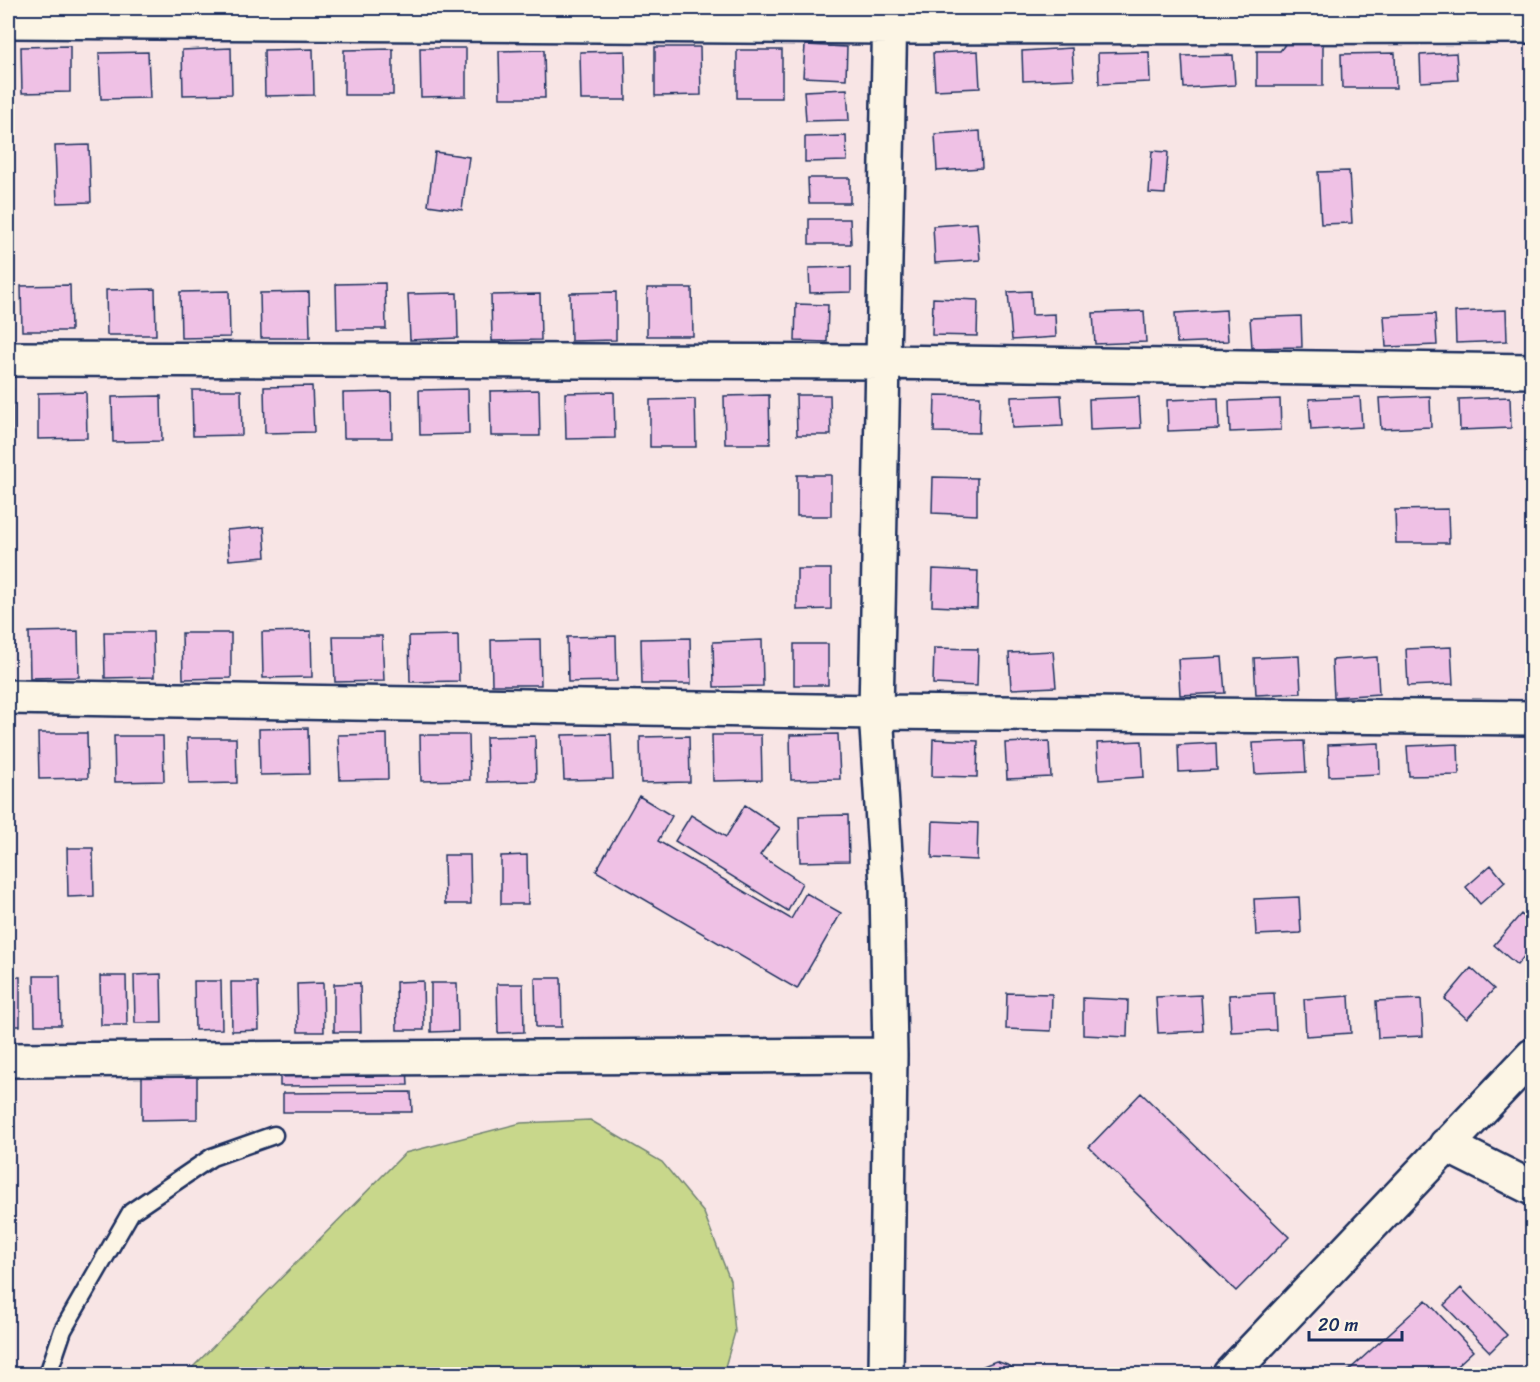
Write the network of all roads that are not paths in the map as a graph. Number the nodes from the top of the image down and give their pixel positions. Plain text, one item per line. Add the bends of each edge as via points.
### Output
1 (890, 17) edge
2 (8, 21) edge
3 (1533, 26) edge
4 (8, 359) edge
5 (884, 362) junction
6 (1533, 370) edge
7 (8, 697) edge
8 (876, 712) junction
9 (1533, 718) edge
10 (890, 1055) junction
11 (1533, 1056) edge
12 (8, 1060) edge
13 (274, 1134) dead end
14 (1446, 1145) junction
15 (1533, 1188) edge
16 (48, 1374) edge
17 (886, 1374) edge
18 (1230, 1374) edge

1 - 2 street
1 - 3 street
1 - 5 street
4 - 5 street
5 - 6 street
5 - 8 street
7 - 8 street
8 - 9 street
8 - 10 street via 887,885
10 - 12 street
10 - 17 street
11 - 14 street
13 - 16 lane via 212,1157 131,1212 63,1330
14 - 15 street
14 - 18 street

